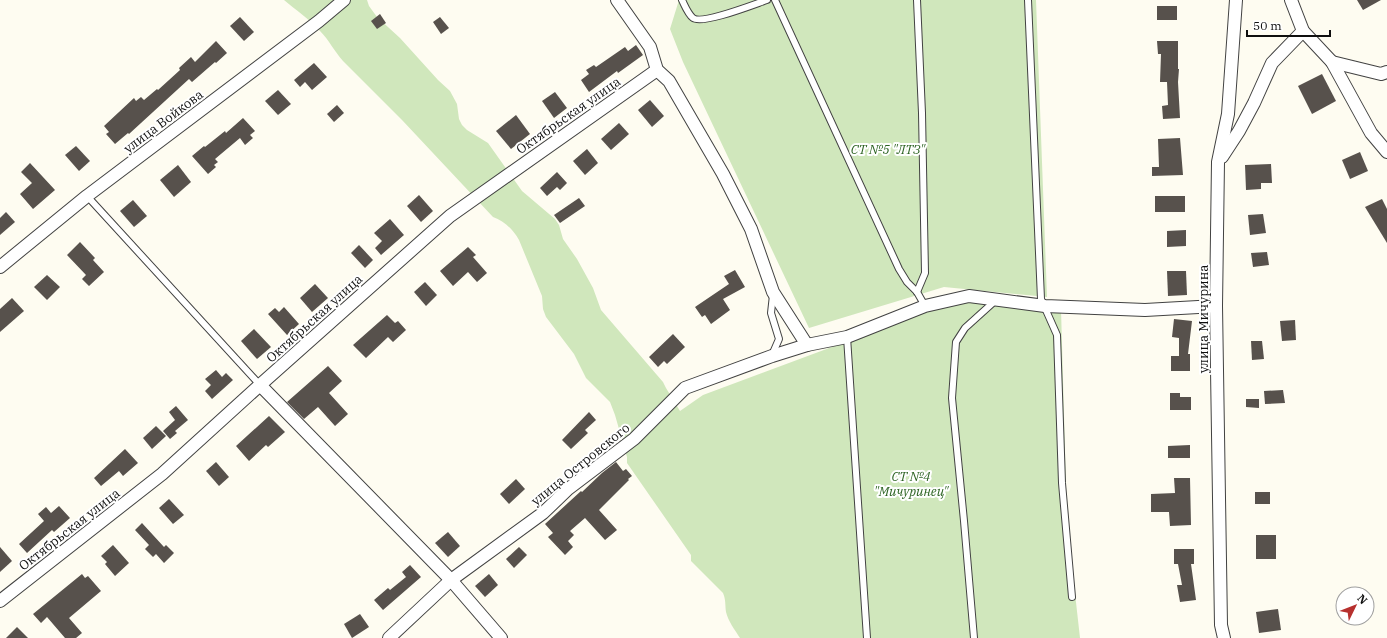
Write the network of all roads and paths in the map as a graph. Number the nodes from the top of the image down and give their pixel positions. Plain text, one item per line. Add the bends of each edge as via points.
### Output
1 (344, 0) edge
2 (616, 0) edge
3 (682, 0) edge
4 (767, 0) edge
5 (775, 0) edge
6 (917, 0) edge
7 (1028, 0) edge
8 (1236, 0) edge
9 (1291, 0) edge
10 (1302, 31) junction
11 (1332, 62) junction
12 (657, 70) junction
13 (1387, 72) edge
14 (1387, 152) edge
15 (1218, 162) junction
16 (87, 196) junction
17 (0, 267) edge
18 (773, 292) junction
19 (917, 292) junction
20 (996, 300) junction
21 (925, 306) junction
22 (1045, 306) junction
23 (1216, 306) junction
24 (847, 337) junction
25 (806, 345) junction
26 (772, 356) junction
27 (260, 385) junction
28 (451, 580) junction
29 (1072, 597) dead end
30 (0, 601) edge
31 (389, 638) edge
32 (502, 638) edge
33 (867, 638) edge
34 (974, 638) edge
35 (1224, 638) edge

1 - 16 street, улица Войкова
2 - 12 street via 650,46
3 - 4 lane via 693,18 698,20 711,19
5 - 19 lane via 899,269
6 - 19 lane via 925,274
7 - 22 lane via 1041,300
8 - 15 street, улица Мичурина via 1228,114
9 - 10 street
10 - 11 street
10 - 15 street via 1272,64 1239,131
11 - 13 street via 1381,74
11 - 14 street via 1371,133
12 - 18 street via 668,81 723,174 751,229
12 - 27 street, Октябрьская улица via 450,216
15 - 23 street, улица Мичурина
16 - 17 street, улица Войкова
16 - 27 lane
18 - 25 street
18 - 26 lane via 771,313 779,338
19 - 21 lane
20 - 21 street, улица Островского via 969,296
20 - 22 street, улица Островского
20 - 34 lane via 965,328 956,342 952,398
21 - 24 street, улица Островского
22 - 23 street, улица Островского via 1145,310
22 - 29 lane via 1057,335 1062,483
23 - 35 street, улица Мичурина via 1221,617
24 - 25 street, улица Островского
24 - 33 lane
25 - 26 street, улица Островского
26 - 28 street, улица Островского via 685,388 634,439 568,489 543,513
27 - 28 street
27 - 30 street, Октябрьская улица via 162,474
28 - 31 street, улица Островского
28 - 32 street

